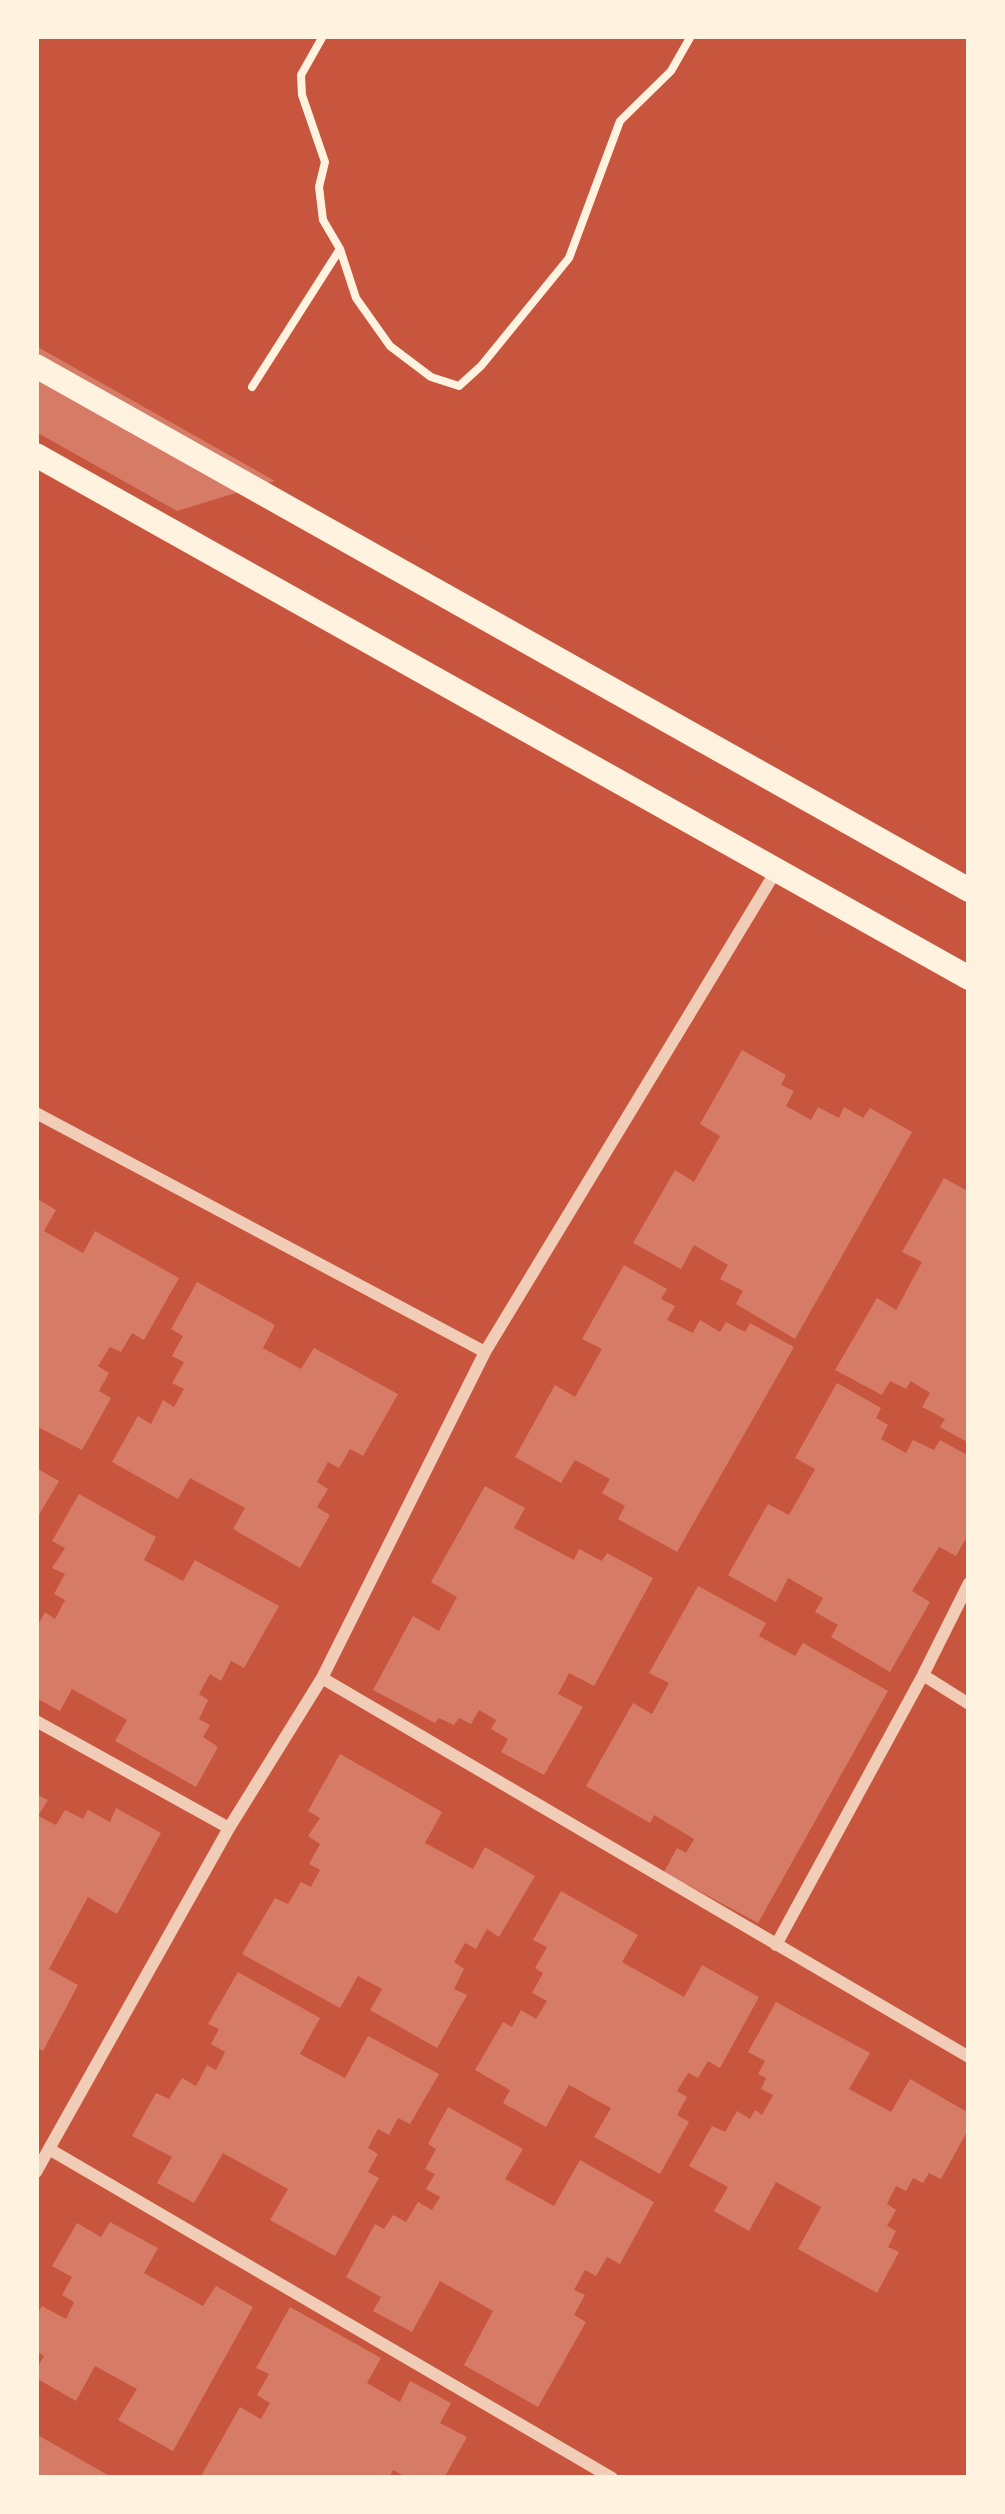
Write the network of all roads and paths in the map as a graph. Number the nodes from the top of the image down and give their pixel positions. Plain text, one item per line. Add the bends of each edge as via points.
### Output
1 (323, 36) edge
2 (691, 36) edge
3 (340, 249) junction
4 (36, 367) edge
5 (252, 387) dead end
6 (36, 455) edge
7 (777, 870) junction
8 (969, 890) edge
9 (969, 978) edge
10 (36, 1113) edge
11 (485, 1352) junction
12 (969, 1583) edge
13 (923, 1676) junction
14 (322, 1678) junction
15 (969, 1704) edge
16 (36, 1721) edge
17 (229, 1828) junction
18 (776, 1945) junction
19 (969, 2057) edge
20 (49, 2149) junction
21 (36, 2172) edge
22 (612, 2478) edge

1 - 3 path via 301,75 302,95 325,162 323,220
2 - 3 path via 671,71 620,122 569,258 459,386 431,377 390,346 356,298
3 - 5 path
4 - 8 main road
6 - 7 main road
7 - 9 main road
7 - 11 street
10 - 11 street
11 - 14 street
12 - 13 street
13 - 15 street
13 - 18 street
14 - 17 street
14 - 18 street
16 - 17 street
17 - 20 street
18 - 19 street
20 - 21 street
20 - 22 street

